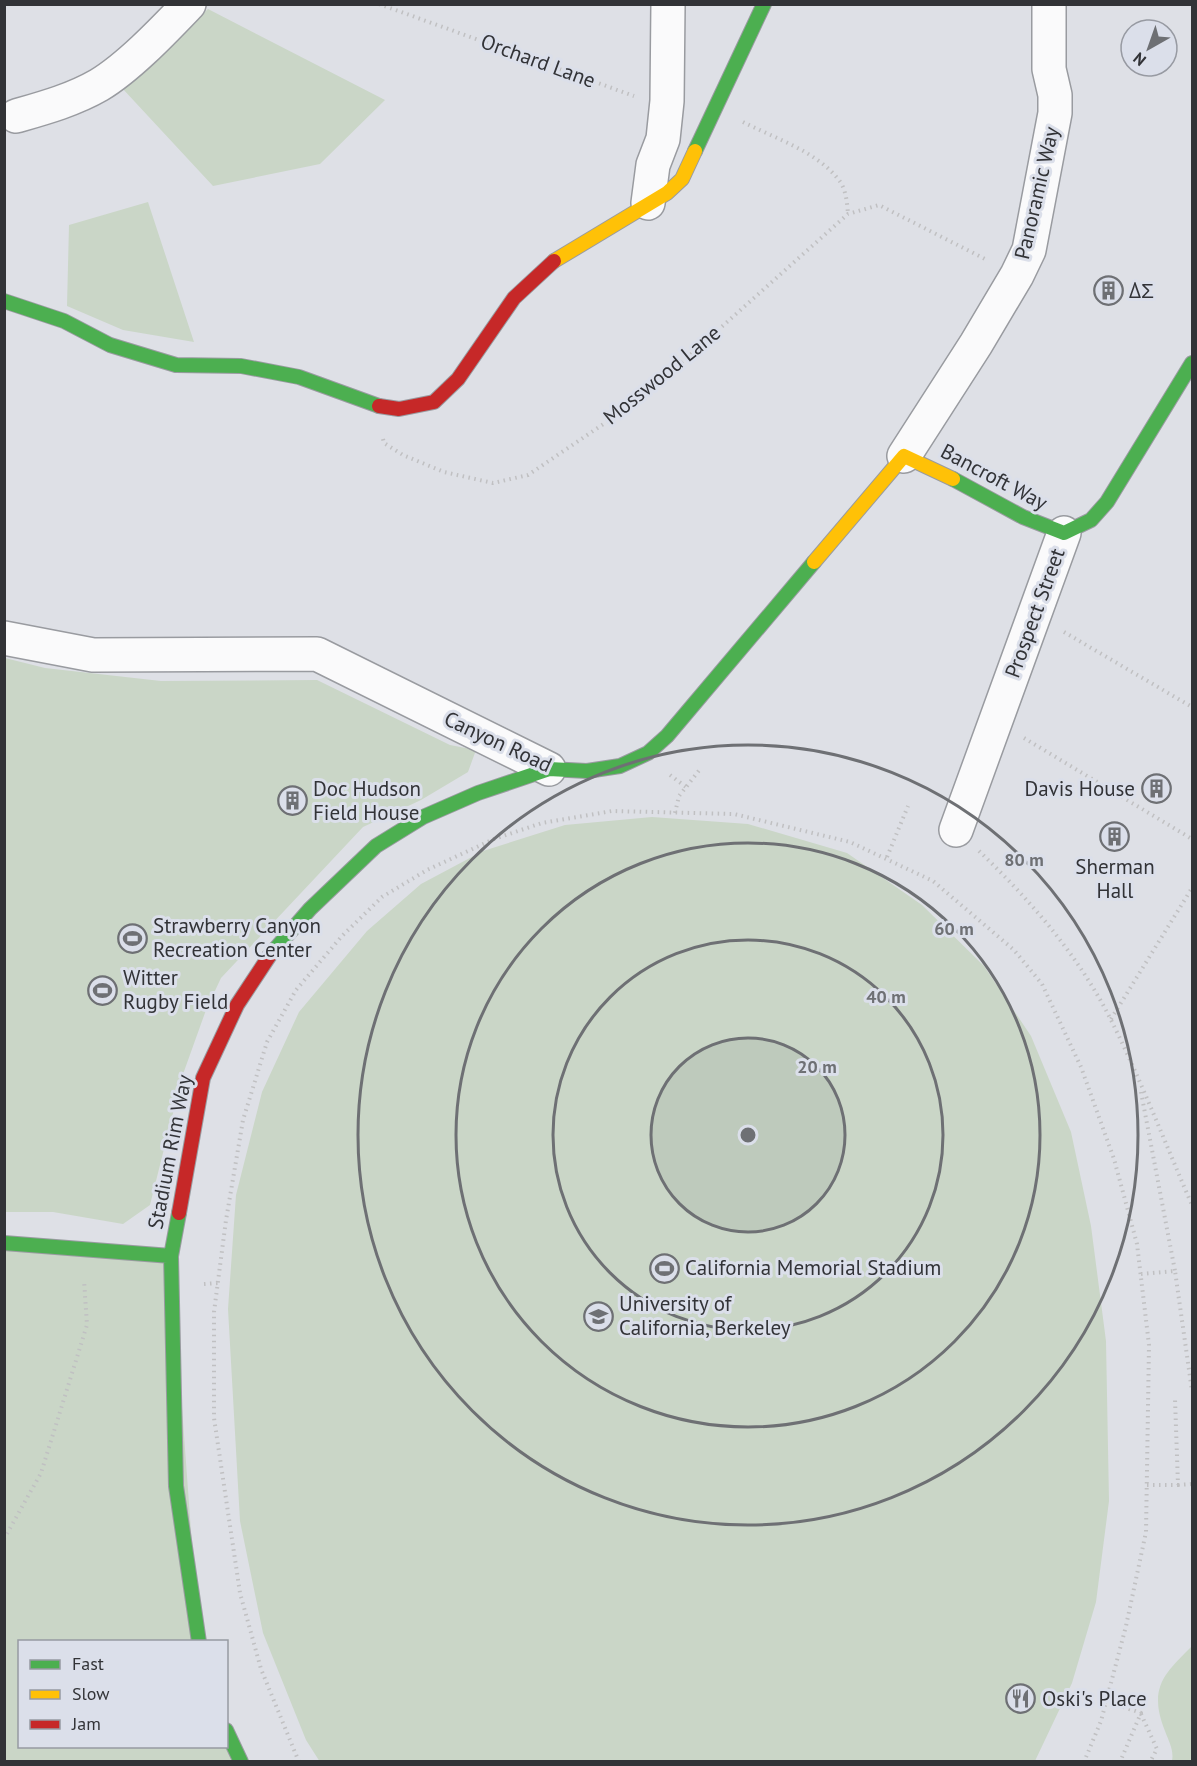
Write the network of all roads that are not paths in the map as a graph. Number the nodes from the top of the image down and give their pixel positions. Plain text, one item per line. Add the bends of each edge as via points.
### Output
1 (189, 4) edge
2 (668, 4) edge
3 (764, 4) edge
4 (1048, 4) edge
5 (15, 116) dead end
6 (648, 203) junction
7 (4, 301) edge
8 (1192, 363) edge
9 (904, 456) junction
10 (1064, 533) junction
11 (4, 638) edge
12 (549, 770) junction
13 (956, 830) road end
14 (4, 1243) edge
15 (171, 1257) junction
16 (199, 1640) edge
17 (228, 1734) edge
18 (241, 1761) edge

1 - 5 street via 152,42 100,85 53,106
2 - 6 street via 667,101 663,139 653,165
3 - 6 street via 682,179
4 - 9 street, Panoramic Way via 1049,69 1055,113 1029,250 976,344
6 - 7 street via 551,263 514,298 458,379 434,402 399,409 374,405 298,377 264,370 176,365 110,345 64,321
8 - 10 street, Prospect Street via 1107,502 1091,520
9 - 10 street, Bancroft Way via 932,466 1034,525
9 - 12 street, Canyon Road via 667,736 648,753 620,766 587,771
10 - 13 street, Prospect Street
11 - 12 street, Canyon Road via 93,654 317,654
12 - 15 street, Stadium Rim Way via 478,793 423,817 376,846 277,945 237,1005 203,1078
14 - 15 street
15 - 16 street, Stadium Rim Way via 176,1486
17 - 18 street

